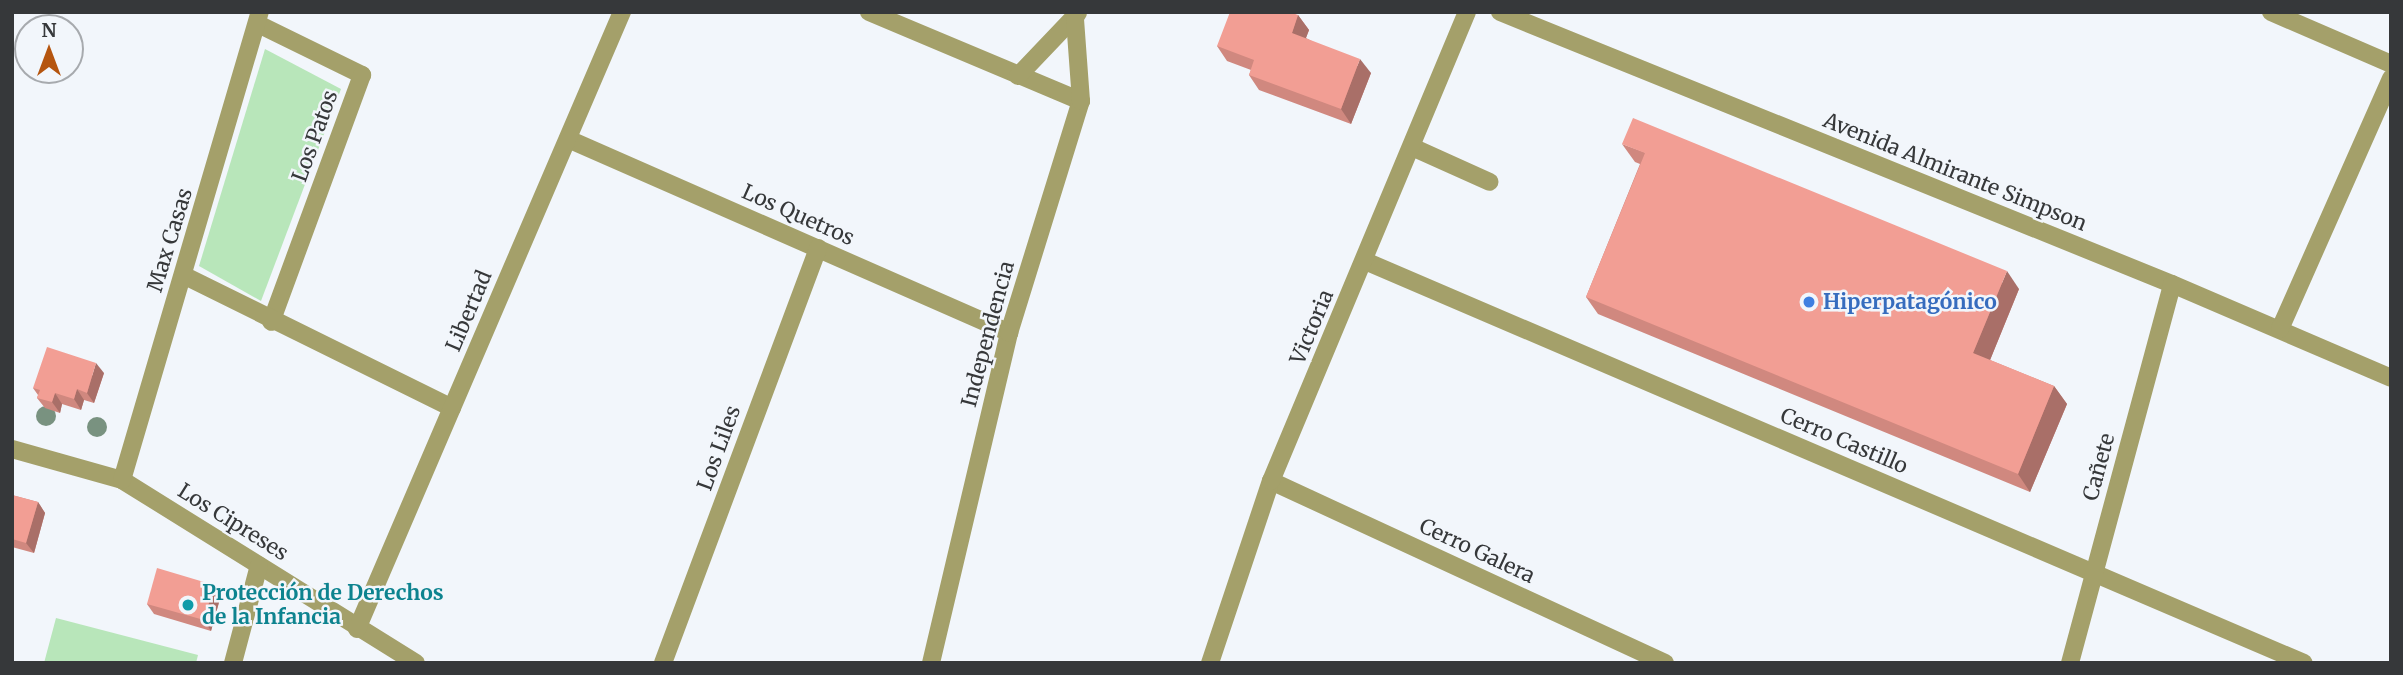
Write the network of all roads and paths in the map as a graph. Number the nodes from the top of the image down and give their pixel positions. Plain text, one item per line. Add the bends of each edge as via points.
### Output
1 (622, 12) edge
2 (869, 12) edge
3 (1467, 12) edge
4 (1500, 12) edge
5 (2271, 12) edge
6 (1077, 16) edge
7 (259, 18) edge
8 (2391, 64) edge
9 (1018, 76) junction
10 (2391, 78) edge
11 (1081, 101) junction
12 (568, 139) junction
13 (1412, 147) junction
14 (1490, 182) dead end
15 (818, 248) junction
16 (1365, 261) junction
17 (183, 275) junction
18 (2172, 284) junction
19 (271, 322) junction
20 (2280, 329) junction
21 (1009, 332) junction
22 (2391, 378) edge
23 (452, 408) junction
24 (12, 449) edge
25 (122, 480) junction
26 (1271, 481) junction
27 (259, 565) junction
28 (2094, 573) junction
29 (357, 629) junction
30 (233, 663) edge
31 (416, 663) edge
32 (663, 663) edge
33 (931, 663) edge
34 (1210, 663) edge
35 (1665, 663) edge
36 (2070, 663) edge
37 (2304, 663) edge

1 - 12 street, Libertad
2 - 9 street
3 - 13 street, Victoria
4 - 18 street, Avenida Almirante Simpson
5 - 8 street
6 - 9 street, Independencia
6 - 11 street, Independencia
7 - 17 street, Max Casas
7 - 19 street, Los Patos via 362,75
9 - 11 street
10 - 20 street
11 - 21 street, Independencia
12 - 15 street, Los Quetros
12 - 23 street, Libertad
13 - 14 street
13 - 16 street, Victoria
15 - 21 street, Los Quetros
15 - 32 street, Los Liles
16 - 26 street, Victoria
16 - 28 street, Cerro Castillo
17 - 19 street
17 - 25 street, Max Casas
18 - 20 street, Avenida Almirante Simpson
18 - 28 street, Cañete
19 - 23 street
20 - 22 street, Avenida Almirante Simpson
21 - 33 street, Independencia
23 - 29 street, Libertad
24 - 25 street, Los Cipreses
25 - 27 street, Los Cipreses
26 - 34 street, Victoria
26 - 35 street, Cerro Galera
27 - 29 street, Los Cipreses
27 - 30 street
28 - 36 street, Cañete
28 - 37 street, Cerro Castillo
29 - 31 street, Los Cipreses

